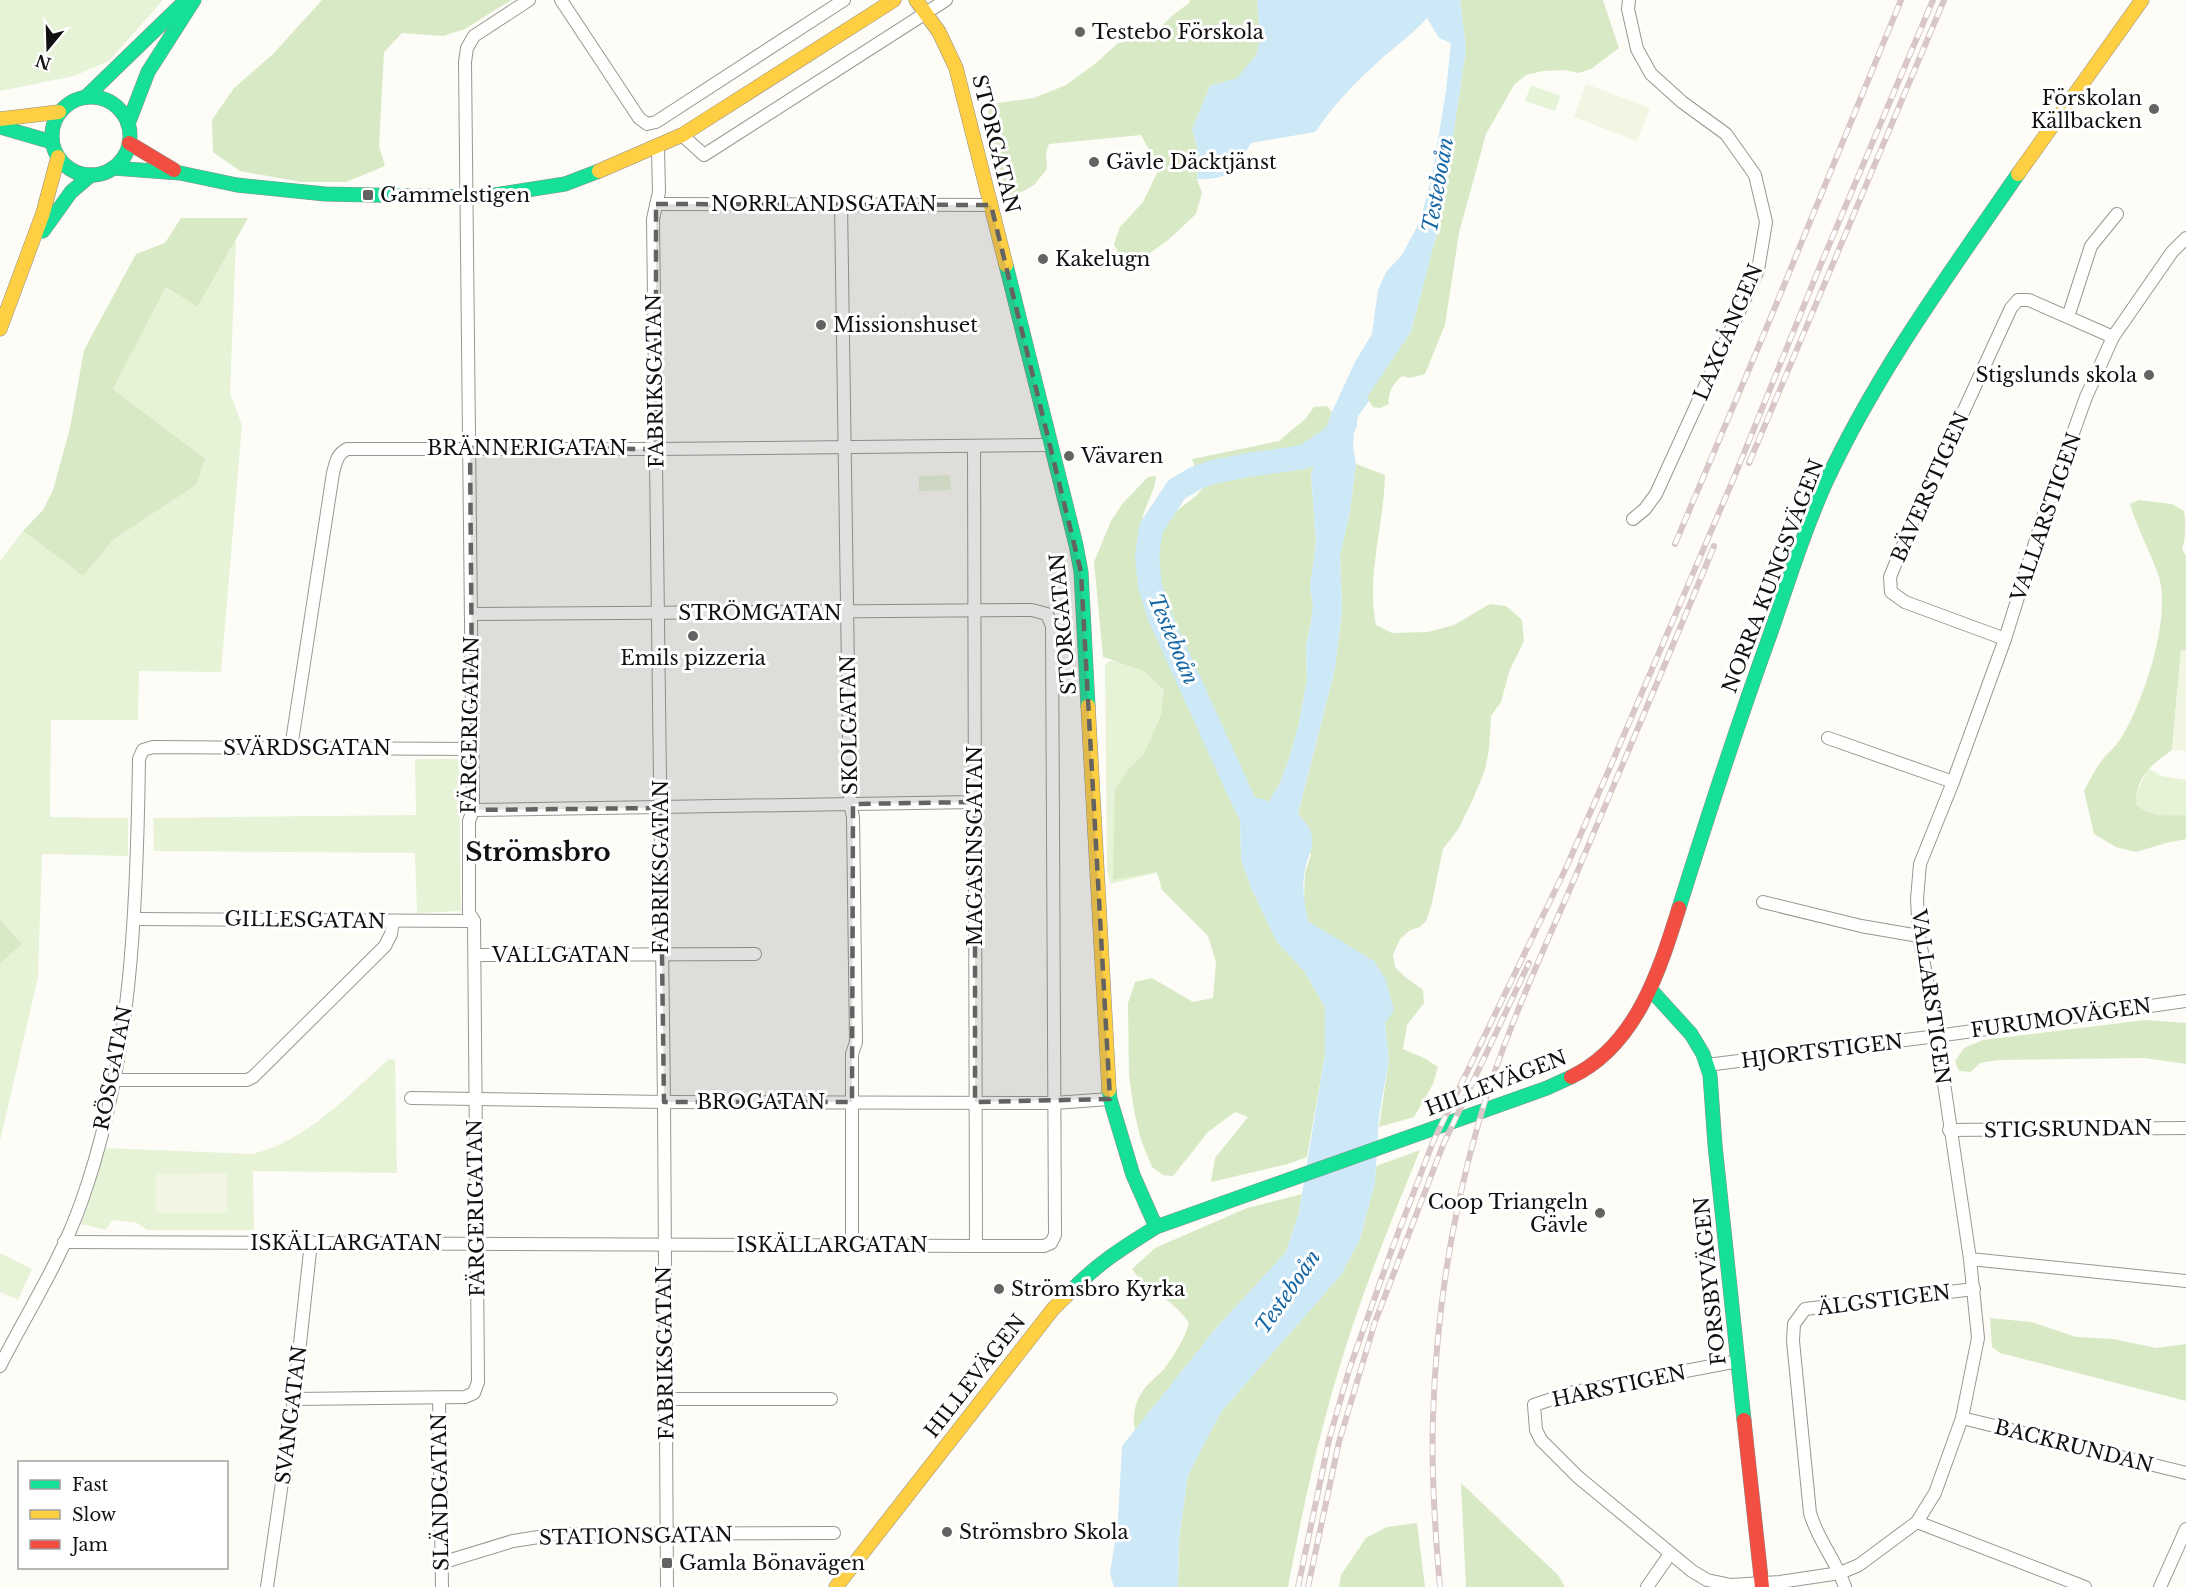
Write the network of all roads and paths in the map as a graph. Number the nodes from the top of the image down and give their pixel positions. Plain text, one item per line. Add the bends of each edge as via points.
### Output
1 (186, 0) edge
2 (194, 0) edge
3 (529, 0) edge
4 (561, 0) edge
5 (844, 0) edge
6 (894, 0) edge
7 (916, 0) edge
8 (946, 0) edge
9 (1629, 0) edge
10 (2142, 0) edge
11 (926, 12) junction
12 (86, 97) junction
13 (59, 112) junction
14 (0, 118) edge
15 (128, 124) junction
16 (0, 127) edge
17 (682, 135) junction
18 (52, 142) junction
19 (129, 143) junction
20 (658, 148) junction
21 (58, 156) junction
22 (113, 168) junction
23 (180, 173) junction
24 (91, 175) junction
25 (467, 197) junction
26 (656, 204) junction
27 (841, 204) junction
28 (991, 205) junction
29 (2116, 214) dead end
30 (2186, 238) edge
31 (28, 254) junction
32 (2068, 317) junction
33 (0, 329) edge
34 (2113, 337) junction
35 (1051, 445) junction
36 (974, 447) junction
37 (470, 448) junction
38 (845, 448) junction
39 (656, 449) junction
40 (1634, 519) dead end
41 (974, 610) junction
42 (847, 612) junction
43 (658, 613) junction
44 (472, 614) junction
45 (2005, 639) junction
46 (1828, 738) dead end
47 (291, 748) junction
48 (473, 749) junction
49 (142, 750) joint
50 (1953, 782) junction
51 (975, 802) junction
52 (850, 804) junction
53 (660, 808) junction
54 (473, 810) junction
55 (1763, 902) dead end
56 (135, 919) junction
57 (393, 921) junction
58 (474, 921) junction
59 (1919, 936) junction
60 (755, 954) dead end
61 (475, 955) junction
62 (661, 955) junction
63 (1651, 990) junction
64 (2186, 1000) edge
65 (1937, 1036) junction
66 (1707, 1065) junction
67 (114, 1080) junction
68 (411, 1098) dead end
69 (1110, 1099) junction
70 (475, 1100) junction
71 (664, 1102) junction
72 (852, 1102) junction
73 (975, 1102) junction
74 (1054, 1103) junction
75 (2186, 1128) edge
76 (1949, 1130) junction
77 (1156, 1227) junction
78 (64, 1242) junction
79 (311, 1242) junction
80 (477, 1243) junction
81 (664, 1244) junction
82 (852, 1245) junction
83 (975, 1246) junction
84 (1970, 1259) junction
85 (2186, 1281) edge
86 (1974, 1289) junction
87 (1738, 1361) junction
88 (0, 1366) edge
89 (439, 1398) junction
90 (294, 1399) junction
91 (665, 1399) junction
92 (831, 1400) dead end
93 (1534, 1405) joint
94 (1962, 1418) junction
95 (2186, 1473) edge
96 (1917, 1522) junction
97 (2186, 1528) edge
98 (834, 1533) dead end
99 (667, 1534) junction
100 (1670, 1554) junction
101 (441, 1563) junction
102 (1840, 1573) junction
103 (1761, 1585) edge
104 (267, 1587) edge
105 (442, 1587) edge
106 (667, 1587) edge
107 (836, 1587) edge
108 (1647, 1587) edge
109 (1845, 1587) edge
110 (2085, 1587) edge
111 (2160, 1587) edge

1 - 12 street
2 - 15 street via 148,72
3 - 25 street via 478,33 467,48
4 - 5 street via 639,118 647,124 656,122
6 - 17 street
7 - 11 street, STORGATAN
8 - 11 street
9 - 40 street, LAXGÅNGEN via 1637,49 1651,74 1726,134 1755,175 1766,222 1758,270 1656,494
10 - 63 street, NORRA KUNGSVÄGEN via 1923,313 1874,389 1826,483 1724,764
11 - 17 street via 704,155
11 - 28 street, STORGATAN via 957,68
12 - 13 street
12 - 15 street via 110,102
13 - 14 street
13 - 18 street
15 - 19 street
16 - 18 street
17 - 20 street
18 - 21 street
19 - 22 street
19 - 23 street
20 - 25 street via 565,184
20 - 26 street, FABRIKSGATAN
21 - 24 street via 72,170
21 - 31 street
22 - 23 street
22 - 24 street
23 - 25 street via 237,185 325,194
24 - 31 street via 65,200
25 - 37 street, FÄRGERIGATAN
26 - 27 street, NORRLANDSGATAN
26 - 39 street, FABRIKSGATAN
27 - 28 street, NORRLANDSGATAN
27 - 38 street, SKOLGATAN
28 - 35 street, STORGATAN
29 - 32 street via 2091,246
30 - 34 street, VALLARSTIGEN
31 - 33 street
32 - 34 street, BÄVERSTIGEN
32 - 45 street, BÄVERSTIGEN via 2029,300 2018,300 2011,308 1890,577 1891,592 1905,602
34 - 45 street, VALLARSTIGEN via 2086,397 2044,514
35 - 36 street, BRÄNNERIGATAN
35 - 69 street, STORGATAN via 1081,572
36 - 38 street, BRÄNNERIGATAN
36 - 41 street, MAGASINSGATAN
37 - 39 street, BRÄNNERIGATAN
37 - 44 street, FÄRGERIGATAN
37 - 47 street, BRÄNNERIGATAN via 354,447 337,458
38 - 39 street, BRÄNNERIGATAN
38 - 42 street, SKOLGATAN
39 - 43 street, FABRIKSGATAN
41 - 42 street, STRÖMGATAN
41 - 51 street, MAGASINSGATAN
41 - 74 street, STRÖMGATAN via 1040,610 1047,614 1052,626
42 - 43 street, STRÖMGATAN
42 - 52 street, SKOLGATAN
43 - 44 street, STRÖMGATAN
43 - 53 street, FABRIKSGATAN
44 - 48 street, FÄRGERIGATAN
45 - 50 street, VALLARSTIGEN
46 - 50 street
47 - 48 street, SVÄRDSGATAN
47 - 49 street, SVÄRDSGATAN
48 - 54 street, FÄRGERIGATAN
49 - 56 street, RÖSGATAN
50 - 59 street, VALLARSTIGEN via 1920,864
51 - 52 street
51 - 73 street, MAGASINSGATAN
52 - 53 street
52 - 72 street, SKOLGATAN via 856,1042 852,1054
53 - 54 street
53 - 62 street, FABRIKSGATAN
54 - 58 street, FÄRGERIGATAN via 469,821 469,913
55 - 59 street
56 - 57 street, GILLESGATAN
56 - 67 street, RÖSGATAN
57 - 58 street, GILLESGATAN
57 - 67 street via 385,946 253,1077
58 - 61 street, FÄRGERIGATAN
59 - 65 street, VALLARSTIGEN
60 - 62 street, VALLGATAN
61 - 62 street, VALLGATAN
61 - 70 street, FÄRGERIGATAN
62 - 71 street, FABRIKSGATAN
63 - 66 street, FORSBYVÄGEN via 1693,1037
63 - 77 street, HILLEVÄGEN via 1630,1026 1585,1070 1547,1088
64 - 65 street, FURUMOVÄGEN
65 - 66 street, HJORTSTIGEN
65 - 76 street, VALLARSTIGEN
66 - 87 street, FORSBYVÄGEN
67 - 78 street, RÖSGATAN via 81,1203
68 - 70 street, BROGATAN
69 - 74 street, BROGATAN
69 - 77 street, STORGATAN via 1133,1175
70 - 71 street, BROGATAN
70 - 80 street, FÄRGERIGATAN
71 - 72 street, BROGATAN
71 - 81 street, FABRIKSGATAN
72 - 73 street, BROGATAN
72 - 82 street, SKOLGATAN
73 - 74 street, BROGATAN
73 - 83 street, MAGASINSGATAN
74 - 83 street, ISKÄLLARGATAN via 1055,1235 1051,1243
75 - 76 street, STIGSRUNDAN
76 - 84 street, VALLARSTIGEN
77 - 107 street, HILLEVÄGEN via 1092,1269 1053,1309
78 - 79 street, ISKÄLLARGATAN
78 - 88 street, RÖSGATAN
79 - 80 street, ISKÄLLARGATAN
79 - 90 street, SVANGATAN
80 - 81 street, ISKÄLLARGATAN
80 - 89 street, FÄRGERIGATAN via 476,1389 465,1397
81 - 82 street, ISKÄLLARGATAN
81 - 91 street, FABRIKSGATAN
82 - 83 street, ISKÄLLARGATAN
84 - 85 street
84 - 86 street, VALLARSTIGEN
86 - 94 street, VALLARSTIGEN via 1978,1338
86 - 102 street, ÄLGSTIGEN via 1805,1309 1797,1317 1793,1341 1810,1513 1815,1531
87 - 93 street, HARSTIGEN via 1570,1393
87 - 103 street, FORSBYVÄGEN
89 - 90 street
89 - 101 street, SLÄNDGATAN
90 - 104 street, SVANGATAN
91 - 92 street
91 - 99 street, FABRIKSGATAN
93 - 100 street, VALLARSTIGEN via 1541,1440 1578,1477
94 - 95 street, BACKRUNDAN
94 - 96 street, VALLARSTIGEN via 1935,1493
96 - 102 street, VALLARSTIGEN via 1859,1565
96 - 110 street
97 - 111 street
98 - 99 street, STATIONSGATAN
99 - 101 street, STATIONSGATAN via 548,1535 504,1543
99 - 106 street, FABRIKSGATAN
100 - 103 street, VALLARSTIGEN via 1707,1580
100 - 108 street
101 - 105 street, SLÄNDGATAN
102 - 103 street, VALLARSTIGEN
102 - 109 street

